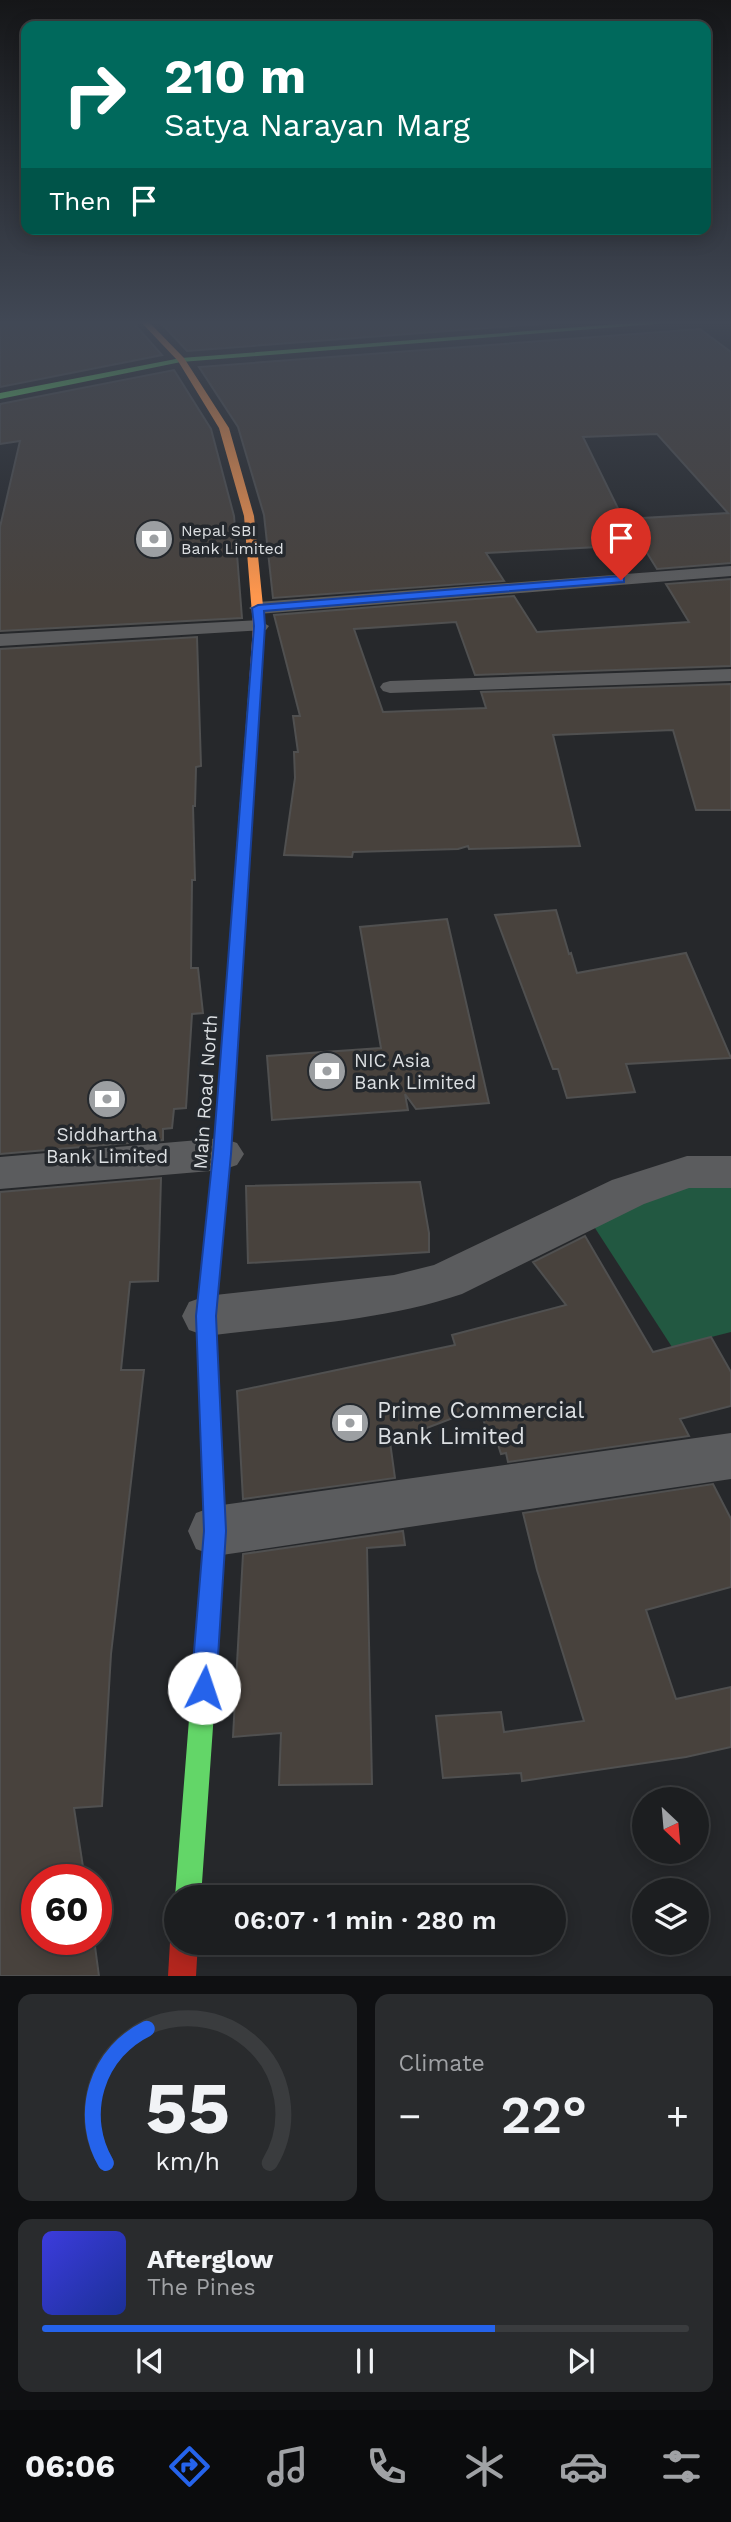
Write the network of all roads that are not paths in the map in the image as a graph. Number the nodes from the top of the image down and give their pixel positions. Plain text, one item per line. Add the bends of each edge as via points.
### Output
1 (214, 412) edge
2 (731, 570) edge
3 (259, 617) junction
4 (0, 640) edge
5 (731, 675) edge
6 (390, 687) dead end
7 (222, 1154) junction
8 (731, 1172) edge
9 (0, 1173) edge
10 (206, 1316) junction
11 (731, 1456) edge
12 (215, 1531) junction
13 (189, 1885) edge
14 (183, 1955) edge
15 (182, 1976) edge

1 - 3 main road, Main Road North via 224,428 249,516
2 - 3 lane
3 - 4 lane
3 - 7 main road, Main Road North
5 - 6 lane
7 - 9 street
7 - 10 main road, Main Road North
8 - 10 street via 687,1172 628,1192 445,1281 394,1294
10 - 12 main road, Main Road North
11 - 12 street
12 - 13 main road, Main Road North
14 - 15 main road

